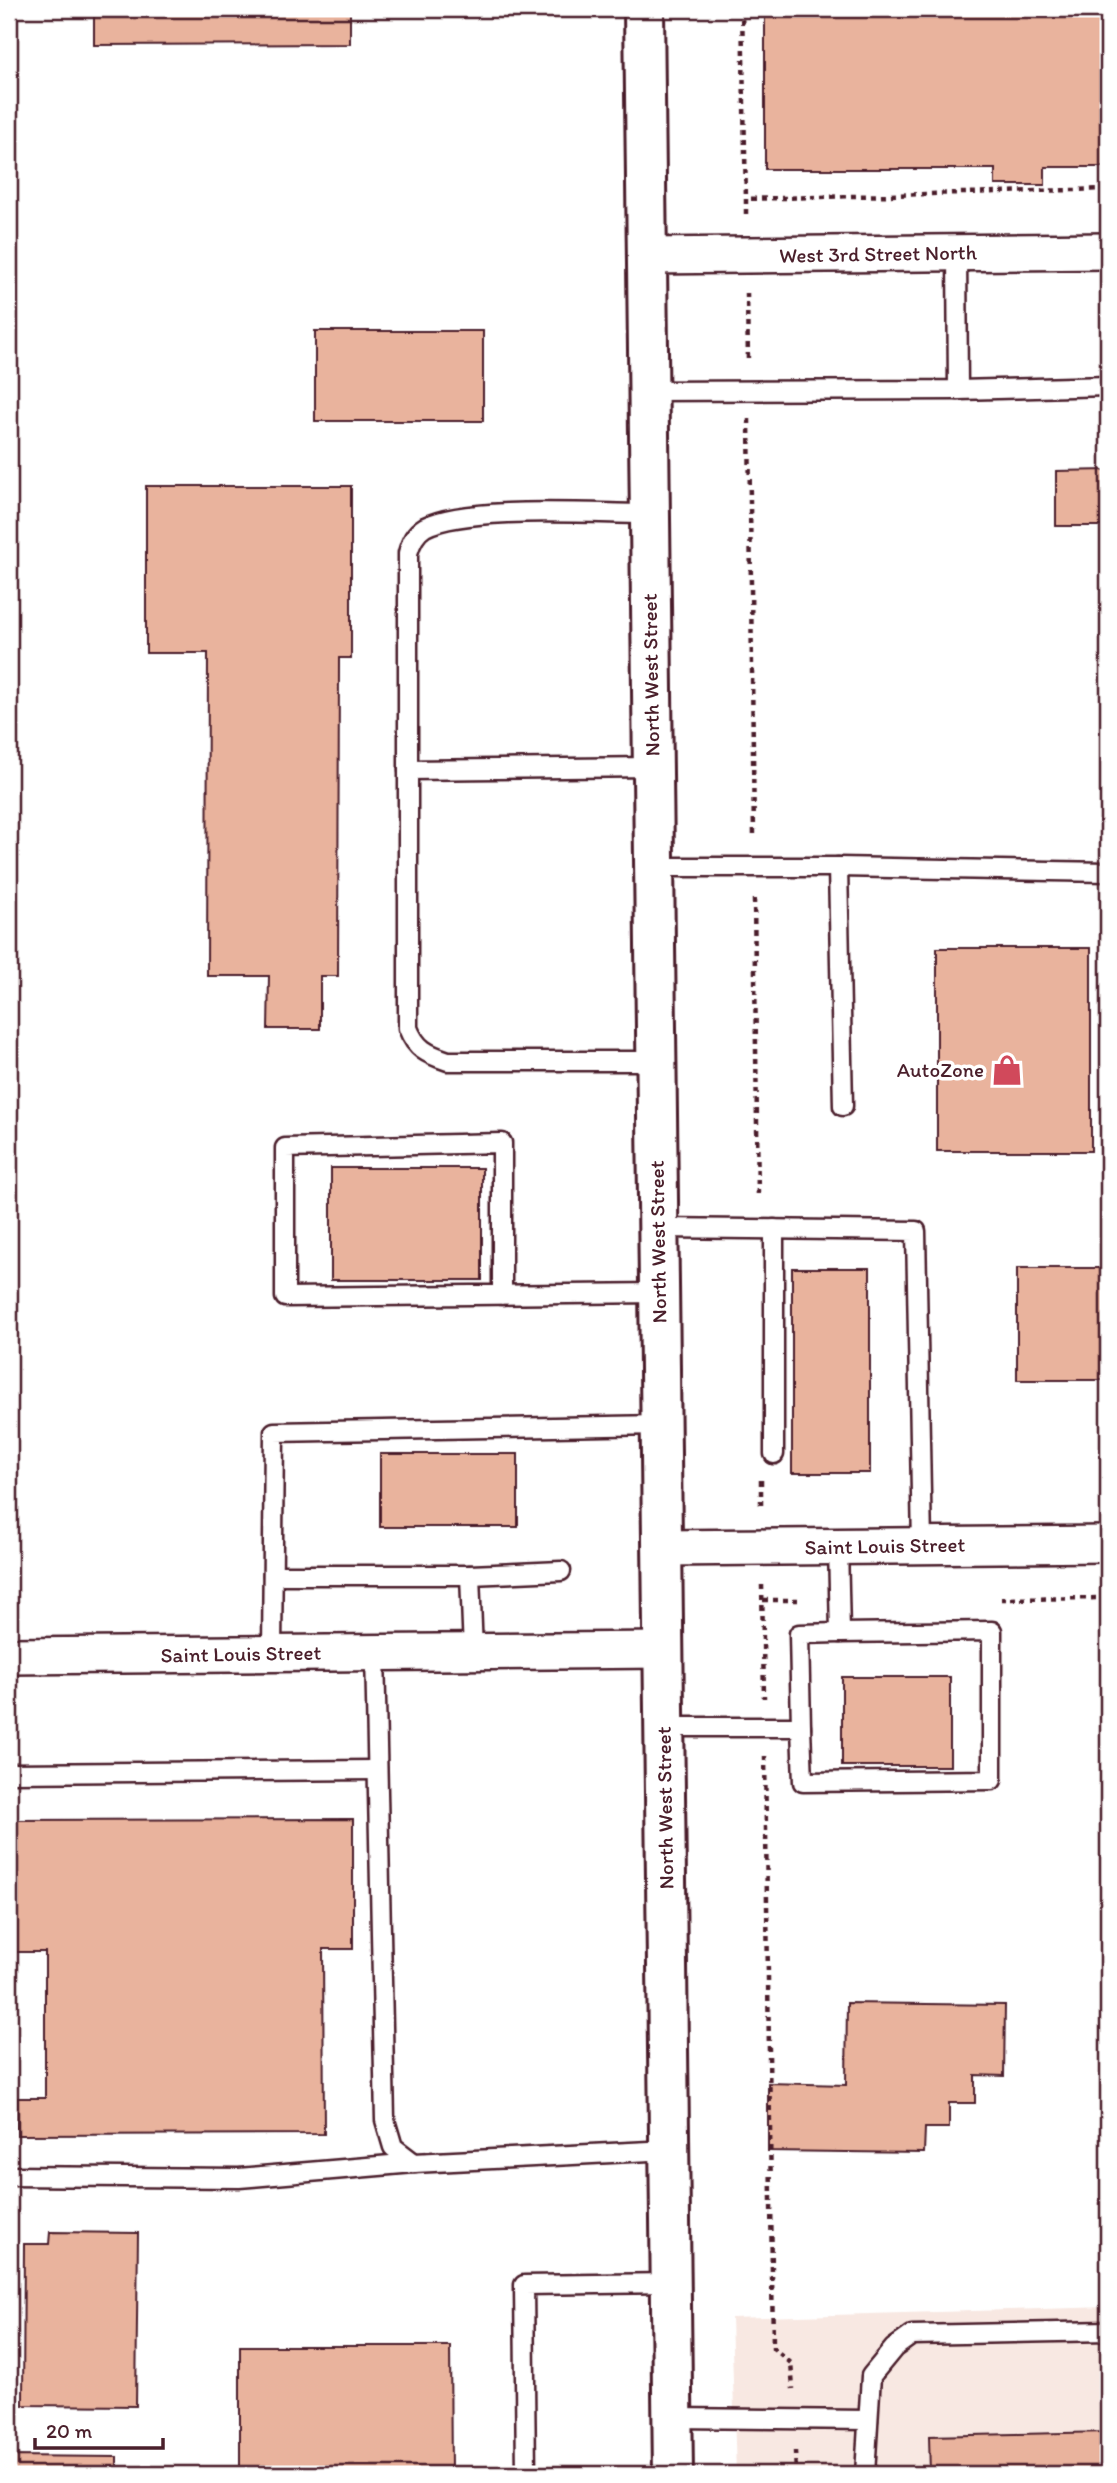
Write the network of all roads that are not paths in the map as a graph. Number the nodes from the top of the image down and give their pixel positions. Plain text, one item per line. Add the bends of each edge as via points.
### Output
1 (644, 9) edge
2 (1108, 251) edge
3 (957, 253) junction
4 (647, 257) junction
5 (1108, 386) edge
6 (958, 390) junction
7 (648, 391) junction
8 (649, 514) junction
9 (651, 767) junction
10 (408, 770) junction
11 (653, 867) junction
12 (838, 867) junction
13 (1108, 872) edge
14 (655, 1061) junction
15 (843, 1107) dead end
16 (658, 1228) junction
17 (766, 1229) junction
18 (659, 1293) junction
19 (502, 1295) junction
20 (660, 1426) junction
21 (775, 1454) dead end
22 (1108, 1544) edge
23 (922, 1545) junction
24 (838, 1546) junction
25 (662, 1548) junction
26 (561, 1571) dead end
27 (273, 1575) junction
28 (470, 1575) junction
29 (840, 1633) junction
30 (663, 1650) junction
31 (375, 1652) junction
32 (473, 1652) junction
33 (272, 1653) junction
34 (9, 1656) edge
35 (664, 1727) junction
36 (801, 1727) junction
37 (377, 1770) junction
38 (9, 1773) edge
39 (670, 2150) junction
40 (414, 2163) junction
41 (9, 2176) edge
42 (671, 2283) junction
43 (1108, 2331) edge
44 (673, 2418) junction
45 (868, 2420) junction
46 (526, 2474) edge
47 (673, 2474) edge
48 (865, 2474) edge

1 - 4 main road, North West Street
2 - 3 street, West 3rd Street North
3 - 4 street, West 3rd Street North
3 - 6 lane
4 - 7 main road, North West Street
5 - 6 lane
6 - 7 lane
7 - 8 main road, North West Street
8 - 9 main road, North West Street
8 - 10 lane via 494,514 449,519 424,528 411,540
9 - 10 lane
9 - 11 main road, North West Street
10 - 14 lane via 408,1028 414,1044 448,1061
11 - 12 lane
11 - 14 main road, North West Street
12 - 13 lane
12 - 15 lane
14 - 16 main road, North West Street
16 - 17 lane
16 - 18 main road, North West Street
17 - 21 lane
17 - 23 lane via 916,1231
18 - 19 lane
18 - 20 main road, North West Street
19 - 19 lane via 285,1297 285,1148 502,1143
20 - 25 main road, North West Street
20 - 27 lane via 274,1432
22 - 23 street, Saint Louis Street
23 - 24 street, Saint Louis Street
24 - 25 street, Saint Louis Street
24 - 29 lane
25 - 30 main road, North West Street
26 - 28 lane
27 - 28 lane
27 - 33 lane
28 - 32 lane
29 - 36 lane via 799,1634
29 - 36 lane via 992,1631 992,1780 803,1782
30 - 32 street, Saint Louis Street
30 - 35 main road, North West Street
31 - 32 street, Saint Louis Street
31 - 33 street, Saint Louis Street
31 - 37 lane
33 - 34 street, Saint Louis Street
35 - 36 lane
35 - 39 main road, North West Street
37 - 38 lane
37 - 40 lane via 385,2120 393,2147
39 - 40 lane
39 - 42 main road, North West Street
40 - 41 lane via 239,2178
42 - 44 main road, North West Street
42 - 46 lane via 524,2285
43 - 45 lane via 912,2335 894,2348 871,2376
44 - 45 lane
44 - 47 main road, North West Street
45 - 48 lane

